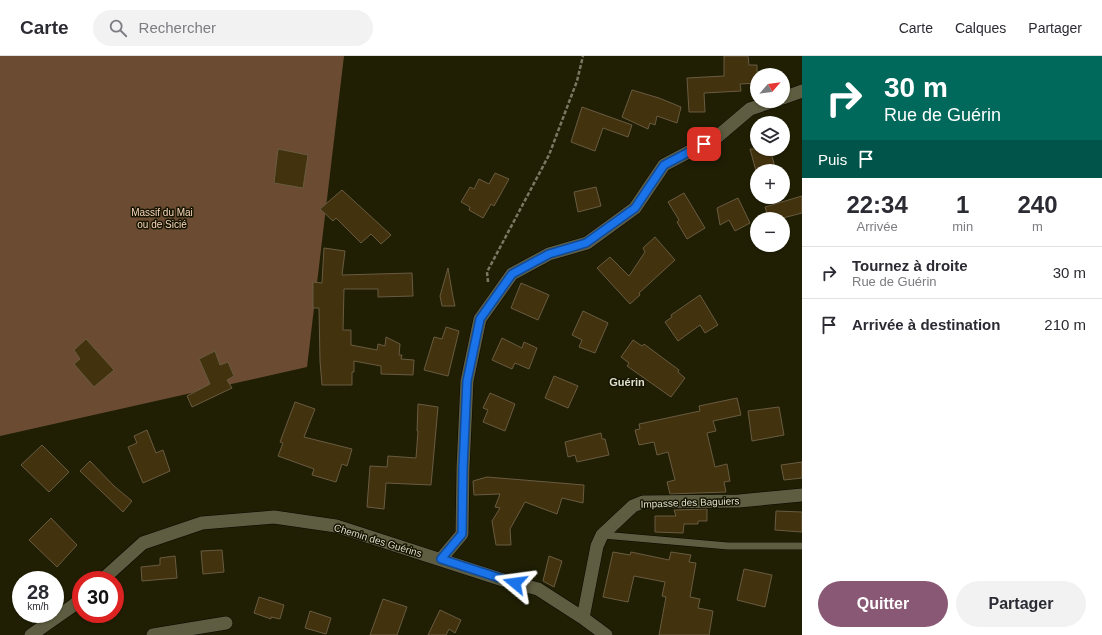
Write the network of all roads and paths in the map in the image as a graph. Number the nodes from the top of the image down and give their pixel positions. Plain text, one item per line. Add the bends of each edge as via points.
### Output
1 (583, 56) edge
2 (802, 91) edge
3 (790, 95) edge
4 (753, 108) edge
5 (490, 306) junction
6 (802, 495) edge
7 (602, 535) junction
8 (802, 546) edge
9 (441, 559) junction
10 (112, 571) edge
11 (72, 606) edge
12 (583, 618) junction
13 (226, 623) dead end
14 (31, 635) edge
15 (153, 635) edge
16 (606, 635) edge

1 - 5 path via 577,81 549,155 487,272
2 - 3 street
4 - 5 street via 717,137 664,165 635,208 586,243 549,254 512,274
5 - 9 street via 480,319 467,381 462,534
6 - 7 street, Impasse des Baguiers via 739,501 643,502 633,506
7 - 8 lane via 728,546
7 - 12 street, Impasse des Baguiers via 597,546
9 - 10 street, Chemin des Guérins via 336,526 274,517 202,523 143,543
9 - 12 street, Chemin des Guérins via 538,589
11 - 14 street
12 - 16 street, Chemin des Guérins
13 - 15 street

